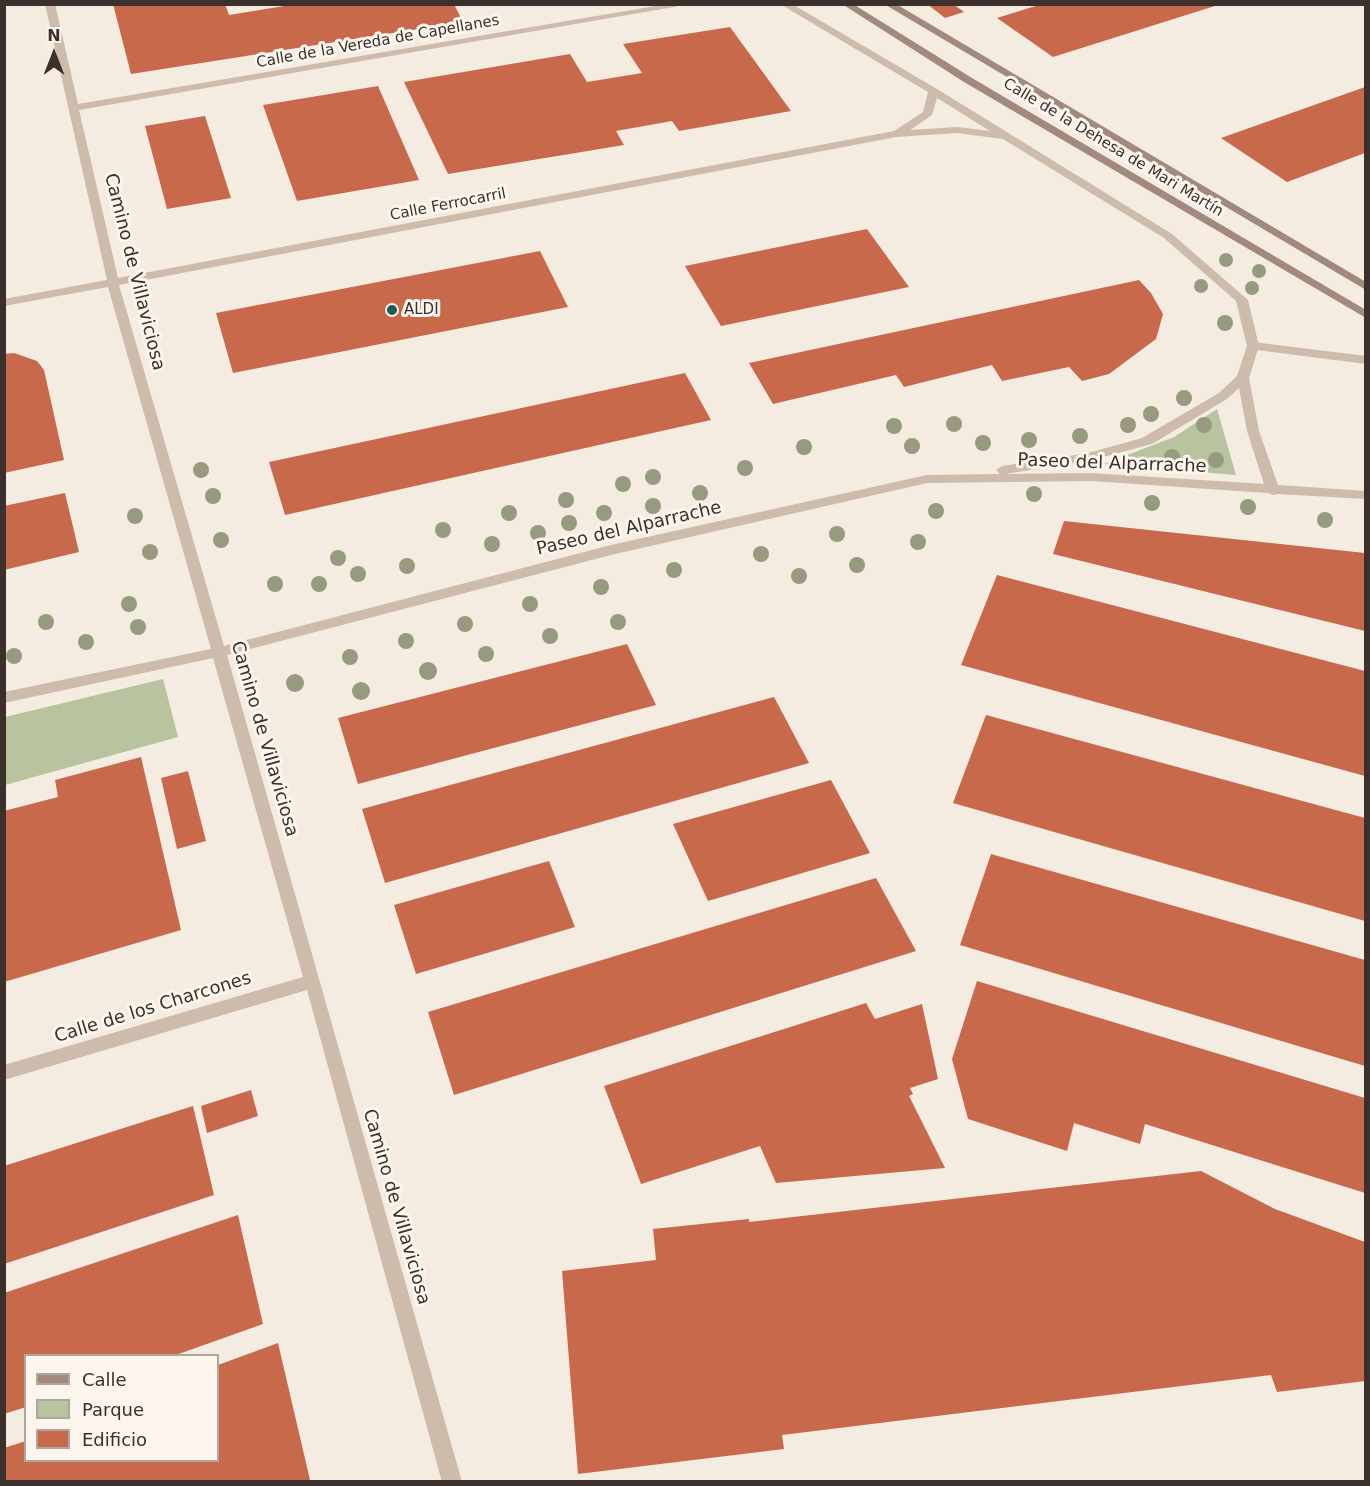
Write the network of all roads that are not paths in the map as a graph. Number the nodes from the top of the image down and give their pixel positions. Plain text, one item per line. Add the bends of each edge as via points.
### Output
1 (50, 4) edge
2 (687, 4) edge
3 (784, 4) edge
4 (846, 4) edge
5 (888, 4) edge
6 (933, 91) junction
7 (75, 108) junction
8 (896, 134) junction
9 (1007, 136) junction
10 (113, 283) junction
11 (1365, 286) edge
12 (4, 303) edge
13 (1365, 315) edge
14 (1253, 346) junction
15 (1365, 360) edge
16 (1243, 378) junction
17 (927, 478) junction
18 (1273, 490) junction
19 (1365, 495) edge
20 (1365, 504) edge
21 (219, 652) junction
22 (4, 698) edge
23 (313, 981) junction
24 (4, 1073) edge
25 (452, 1482) edge

1 - 7 street, Camino de Villaviciosa
2 - 7 street, Calle de la Vereda de Capellanes
3 - 6 street
4 - 13 street, Calle de la Dehesa de Mari Martín
5 - 11 street, Calle de la Dehesa de Mari Martín
6 - 8 street, Calle Ferrocarril via 928,113
6 - 9 street
7 - 10 street, Camino de Villaviciosa
8 - 9 street, Calle Ferrocarril via 957,130
8 - 10 street, Calle Ferrocarril
9 - 14 street via 1168,236 1242,300
10 - 12 street, Calle Ferrocarril
10 - 21 street, Camino de Villaviciosa
14 - 15 street
14 - 16 street
16 - 17 street via 1223,396 1147,441 1088,457
16 - 18 street
17 - 18 street, Paseo del Alparrache via 1091,477
17 - 21 street, Paseo del Alparrache via 611,550
18 - 19 street, Paseo del Alparrache
18 - 20 street, Paseo del Alparrache
21 - 22 street, Paseo del Alparrache
21 - 23 street, Camino de Villaviciosa
23 - 24 street, Calle de los Charcones
23 - 25 street, Camino de Villaviciosa

